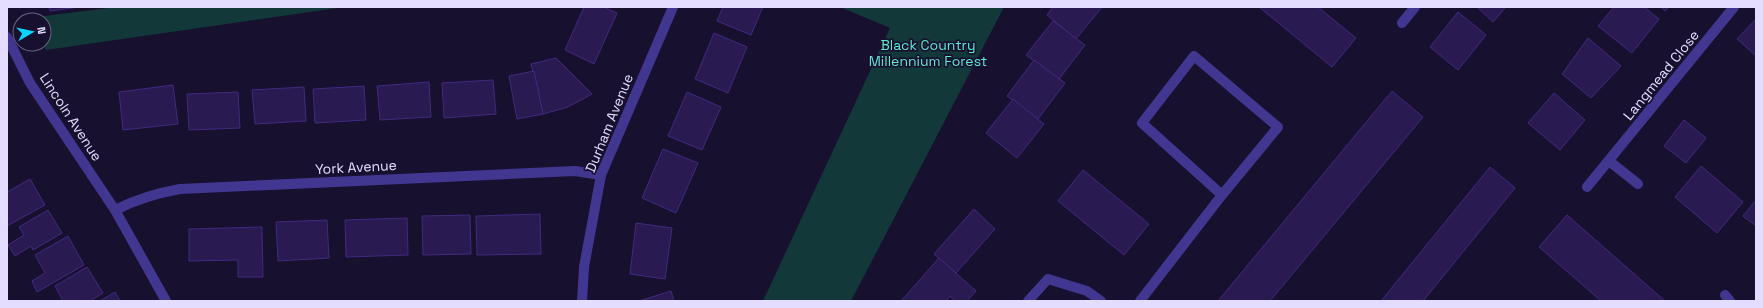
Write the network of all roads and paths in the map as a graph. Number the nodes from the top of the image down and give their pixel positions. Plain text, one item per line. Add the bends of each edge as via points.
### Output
1 (673, 7) edge
2 (1415, 7) edge
3 (1734, 7) edge
4 (1402, 23) dead end
5 (7, 37) edge
6 (1609, 161) junction
7 (601, 175) junction
8 (1638, 184) dead end
9 (1587, 187) dead end
10 (1222, 195) junction
11 (115, 210) junction
12 (166, 301) edge
13 (582, 301) edge
14 (1028, 301) edge
15 (1101, 301) edge
16 (1140, 301) edge

1 - 7 street, Durham Avenue
2 - 4 street
3 - 6 street, Langmead Close
5 - 11 street, Lincoln Avenue via 30,82
6 - 8 street
6 - 9 street, Langmead Close
7 - 11 street, York Avenue via 575,171 180,189 134,200
7 - 13 street, Durham Avenue via 584,267
10 - 10 street via 1278,127 1194,56 1142,123
10 - 16 street
11 - 12 street, Lincoln Avenue
14 - 15 street via 1048,279 1087,290

